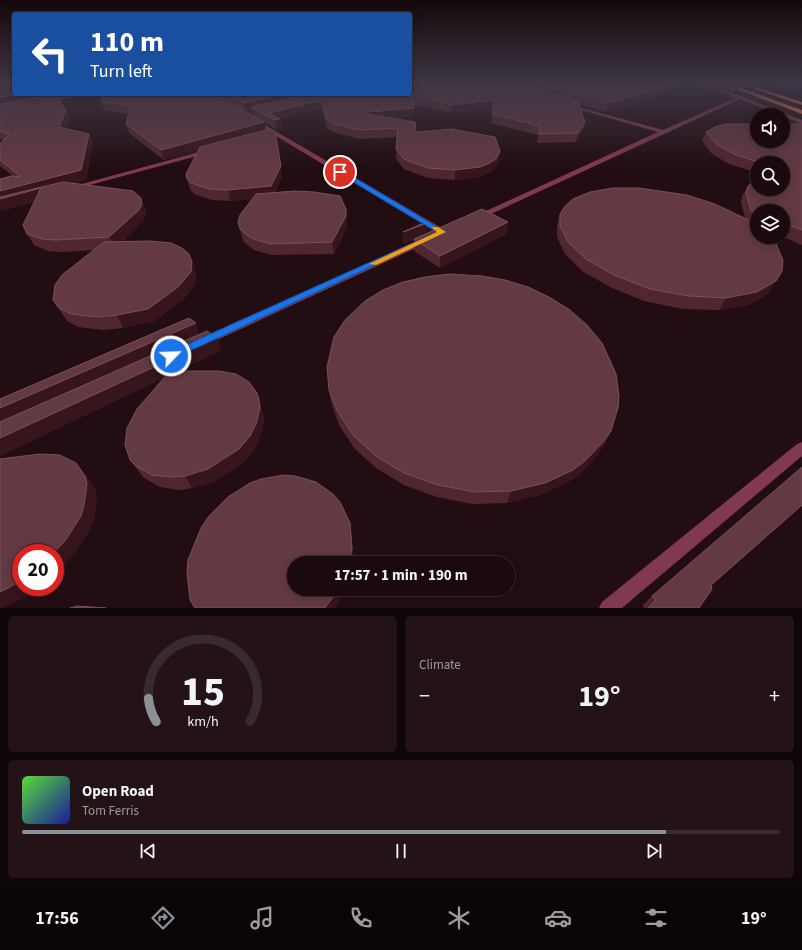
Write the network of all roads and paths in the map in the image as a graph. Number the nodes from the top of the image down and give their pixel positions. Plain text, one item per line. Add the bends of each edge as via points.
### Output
1 (588, 110) edge
2 (711, 110) edge
3 (774, 110) edge
4 (244, 115) edge
5 (802, 122) edge
6 (663, 132) junction
7 (276, 134) junction
8 (268, 136) edge
9 (214, 150) edge
10 (61, 190) edge
11 (471, 219) edge
12 (196, 344) edge
13 (802, 448) edge
14 (608, 608) edge

1 - 6 lane
2 - 6 lane
3 - 5 lane
4 - 7 lane
6 - 11 lane
7 - 8 lane
7 - 12 lane via 446,231
9 - 10 lane
13 - 14 lane

